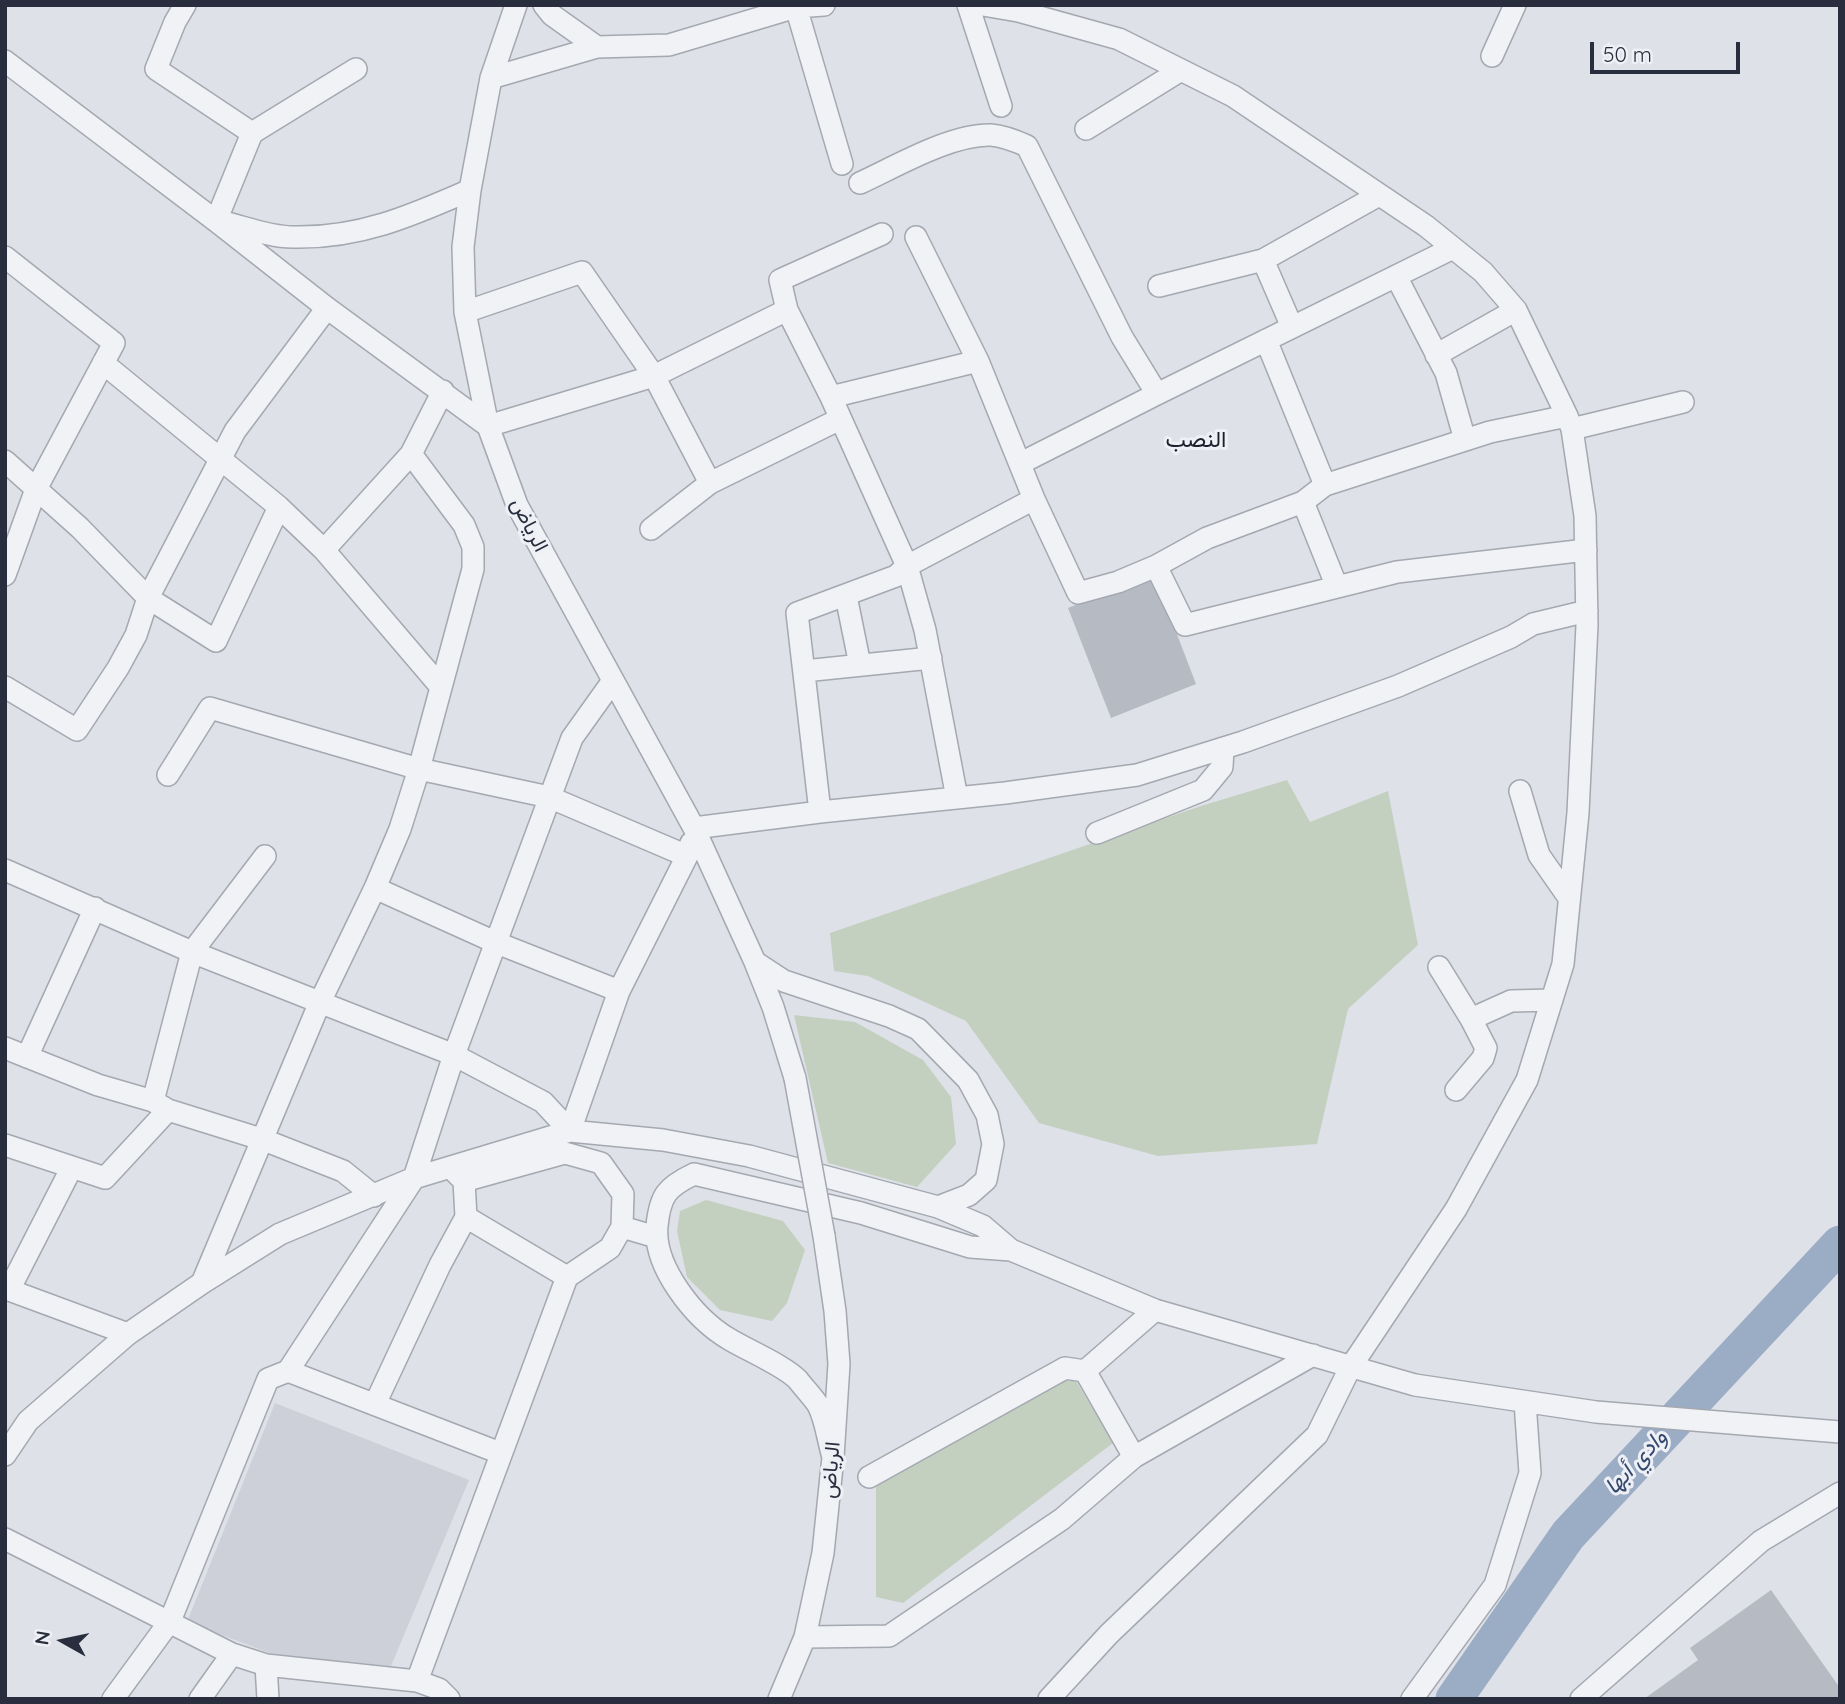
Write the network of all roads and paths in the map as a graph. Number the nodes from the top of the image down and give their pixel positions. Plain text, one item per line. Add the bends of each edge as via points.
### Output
1 (185, 5) edge
2 (516, 5) edge
3 (544, 5) edge
4 (824, 5) edge
5 (968, 5) edge
6 (983, 5) edge
7 (1515, 5) edge
8 (796, 7) edge
9 (597, 47) junction
10 (1492, 56) dead end
11 (5, 61) edge
12 (356, 69) dead end
13 (1181, 70) junction
14 (491, 78) junction
15 (1001, 106) dead end
16 (1086, 129) dead end
17 (252, 133) junction
18 (842, 164) dead end
19 (860, 183) dead end
20 (470, 190) junction
21 (1379, 195) junction
22 (216, 221) junction
23 (883, 234) dead end
24 (916, 237) dead end
25 (1453, 248) junction
26 (5, 257) edge
27 (1264, 260) junction
28 (1396, 276) junction
29 (1159, 285) dead end
30 (327, 308) junction
31 (787, 310) junction
32 (1516, 310) junction
33 (465, 312) junction
34 (1292, 327) junction
35 (1266, 340) junction
36 (1436, 355) junction
37 (978, 361) junction
38 (103, 363) junction
39 (654, 376) junction
40 (443, 391) junction
41 (1157, 394) junction
42 (831, 397) junction
43 (1683, 402) dead end
44 (840, 419) junction
45 (1570, 423) junction
46 (488, 426) junction
47 (1465, 440) junction
48 (411, 454) junction
49 (220, 460) junction
50 (5, 461) edge
51 (1021, 463) junction
52 (710, 483) junction
53 (1325, 485) junction
54 (36, 489) junction
55 (1034, 499) junction
56 (1303, 502) junction
57 (279, 507) junction
58 (651, 529) dead end
59 (324, 550) junction
60 (1586, 550) junction
61 (907, 566) junction
62 (1156, 566) junction
63 (5, 575) edge
64 (1337, 587) junction
65 (846, 596) junction
66 (148, 598) junction
67 (1587, 611) junction
68 (931, 658) junction
69 (860, 665) junction
70 (804, 671) junction
71 (612, 682) junction
72 (440, 686) junction
73 (5, 687) edge
74 (1223, 748) junction
75 (418, 769) junction
76 (168, 775) dead end
77 (1520, 791) dead end
78 (549, 797) junction
79 (957, 797) junction
80 (820, 812) junction
81 (694, 828) junction
82 (1097, 833) dead end
83 (265, 856) dead end
84 (687, 856) junction
85 (5, 870) edge
86 (375, 888) junction
87 (1570, 898) junction
88 (95, 908) junction
89 (498, 943) junction
90 (192, 952) junction
91 (755, 962) junction
92 (1438, 967) dead end
93 (619, 991) junction
94 (1552, 1000) junction
95 (320, 1002) junction
96 (1471, 1019) junction
97 (5, 1048) edge
98 (454, 1055) junction
99 (27, 1057) junction
100 (1456, 1090) dead end
101 (160, 1105) junction
102 (570, 1131) junction
103 (264, 1140) junction
104 (5, 1145) edge
105 (72, 1167) junction
106 (457, 1174) junction
107 (414, 1178) junction
108 (374, 1196) junction
109 (939, 1207) junction
110 (466, 1217) junction
111 (622, 1227) junction
112 (656, 1237) junction
113 (1011, 1250) junction
114 (567, 1277) junction
115 (202, 1283) junction
116 (1155, 1310) junction
117 (128, 1334) junction
118 (1313, 1355) junction
119 (1350, 1368) junction
120 (288, 1371) junction
121 (1085, 1371) junction
122 (1525, 1402) junction
123 (375, 1404) junction
124 (1840, 1432) edge
125 (500, 1453) junction
126 (5, 1455) edge
127 (833, 1457) junction
128 (1134, 1457) junction
129 (869, 1477) dead end
130 (1840, 1493) edge
131 (5, 1539) edge
132 (170, 1621) junction
133 (805, 1637) junction
134 (232, 1654) junction
135 (266, 1665) junction
136 (417, 1681) junction
137 (113, 1699) edge
138 (200, 1699) edge
139 (268, 1699) edge
140 (449, 1699) edge
141 (779, 1699) edge
142 (1049, 1699) edge
143 (1412, 1699) edge
144 (1581, 1699) edge

1 - 17 street via 156,69
2 - 14 street, الرياض
3 - 9 street
4 - 8 street
5 - 15 street
6 - 13 street via 1119,39
7 - 10 street
8 - 9 street via 669,45
8 - 18 street
9 - 14 street
11 - 22 street
12 - 17 street
13 - 16 street
13 - 21 street via 1233,96
14 - 20 street, الرياض
17 - 22 street
19 - 41 street via 972,136 993,135 1027,146 1122,337
20 - 22 street via 413,215 343,236 290,237
20 - 33 street, الرياض via 463,247
21 - 25 street
21 - 27 street
22 - 30 street
23 - 31 street via 780,280
24 - 37 street
25 - 28 street
25 - 32 street via 1483,272
26 - 38 street via 114,343
27 - 29 street
27 - 34 street
28 - 34 street
28 - 36 street
30 - 40 street
30 - 49 street via 235,431
31 - 39 street
31 - 42 street
32 - 36 street
32 - 45 street
33 - 39 street via 582,272
33 - 46 street, الرياض
34 - 35 street
35 - 41 street
35 - 53 street
36 - 47 street via 1446,373
37 - 42 street
37 - 51 street
38 - 49 street
38 - 54 street
39 - 46 street
39 - 52 street
40 - 46 street
40 - 48 street
41 - 51 street
42 - 44 street
43 - 45 street
44 - 52 street
44 - 61 street
45 - 47 street via 1490,432
45 - 60 street
46 - 71 street, الرياض via 517,505
47 - 53 street
48 - 59 street
48 - 72 street via 464,525 473,547 472,569
49 - 57 street
49 - 66 street
50 - 54 street
51 - 55 street
52 - 58 street
53 - 56 street
54 - 63 street
54 - 66 street
55 - 61 street
55 - 62 street via 1078,593
56 - 62 street via 1207,537
56 - 64 street
57 - 59 street
57 - 66 street via 216,641
59 - 72 street
60 - 64 street via 1397,572
60 - 67 street
61 - 65 street via 896,576
61 - 68 street
62 - 64 street via 1185,625
65 - 69 street
65 - 70 street via 797,613
66 - 73 street via 136,635 77,730
67 - 74 street via 1533,624 1398,686
67 - 87 street
68 - 69 street
68 - 79 street
69 - 70 street
70 - 80 street
71 - 78 street via 572,738
71 - 81 street, الرياض
72 - 75 street
74 - 79 street via 1137,775
74 - 82 street via 1222,766 1203,790
75 - 76 street via 210,708
75 - 78 street
75 - 86 street
77 - 87 street via 1539,855
78 - 84 street
78 - 89 street
79 - 80 street
80 - 81 street
81 - 84 street
81 - 91 street, الرياض
83 - 90 street
84 - 93 street
85 - 88 street
86 - 89 street
86 - 95 street
87 - 94 street via 1563,964
88 - 90 street
88 - 99 street
89 - 93 street
89 - 98 street
90 - 95 street
90 - 101 street
91 - 109 street via 784,981 918,1029 968,1080 987,1115 993,1144 986,1180 969,1195
91 - 127 street, الرياض, bridge via 795,1077 824,1236 839,1364
92 - 96 street
93 - 102 street
94 - 96 street via 1511,1000
94 - 119 street via 1527,1080 1462,1197
95 - 98 street
95 - 103 street
96 - 100 street via 1486,1048
97 - 99 street
98 - 102 street via 543,1102
98 - 107 street
99 - 101 street
101 - 103 street
101 - 105 street via 105,1178
102 - 106 street
102 - 109 street via 663,1140 749,1156
103 - 108 street via 344,1171
103 - 115 street
104 - 105 street
105 - 117 street via 9,1290
106 - 107 street
106 - 110 street
106 - 111 street via 565,1153 601,1163 623,1194
107 - 108 street
107 - 120 street
108 - 115 street via 280,1234
109 - 113 street via 984,1226
110 - 114 street
110 - 123 street
111 - 112 street
111 - 114 street via 610,1248
112 - 113 street via 659,1205 674,1184 694,1174 860,1213 970,1247
112 - 127 street via 672,1280 695,1312 725,1337 795,1378 811,1396
113 - 116 street
114 - 125 street
115 - 117 street
116 - 118 street
116 - 121 street
117 - 126 street via 28,1421
118 - 119 street
118 - 128 street
119 - 122 street via 1415,1385
119 - 142 street via 1317,1435 1109,1634
120 - 123 street
120 - 132 street via 268,1379
121 - 128 street
121 - 129 street via 1065,1368
122 - 124 street
122 - 143 street via 1530,1473 1495,1585
123 - 125 street
125 - 136 street
127 - 133 street, الرياض via 823,1553
128 - 133 street via 1062,1519 889,1636
130 - 144 street via 1761,1541
131 - 132 street
132 - 134 street
132 - 137 street
133 - 141 street, الرياض
134 - 135 street
134 - 138 street
135 - 136 street
135 - 139 street
136 - 140 street via 439,1689

